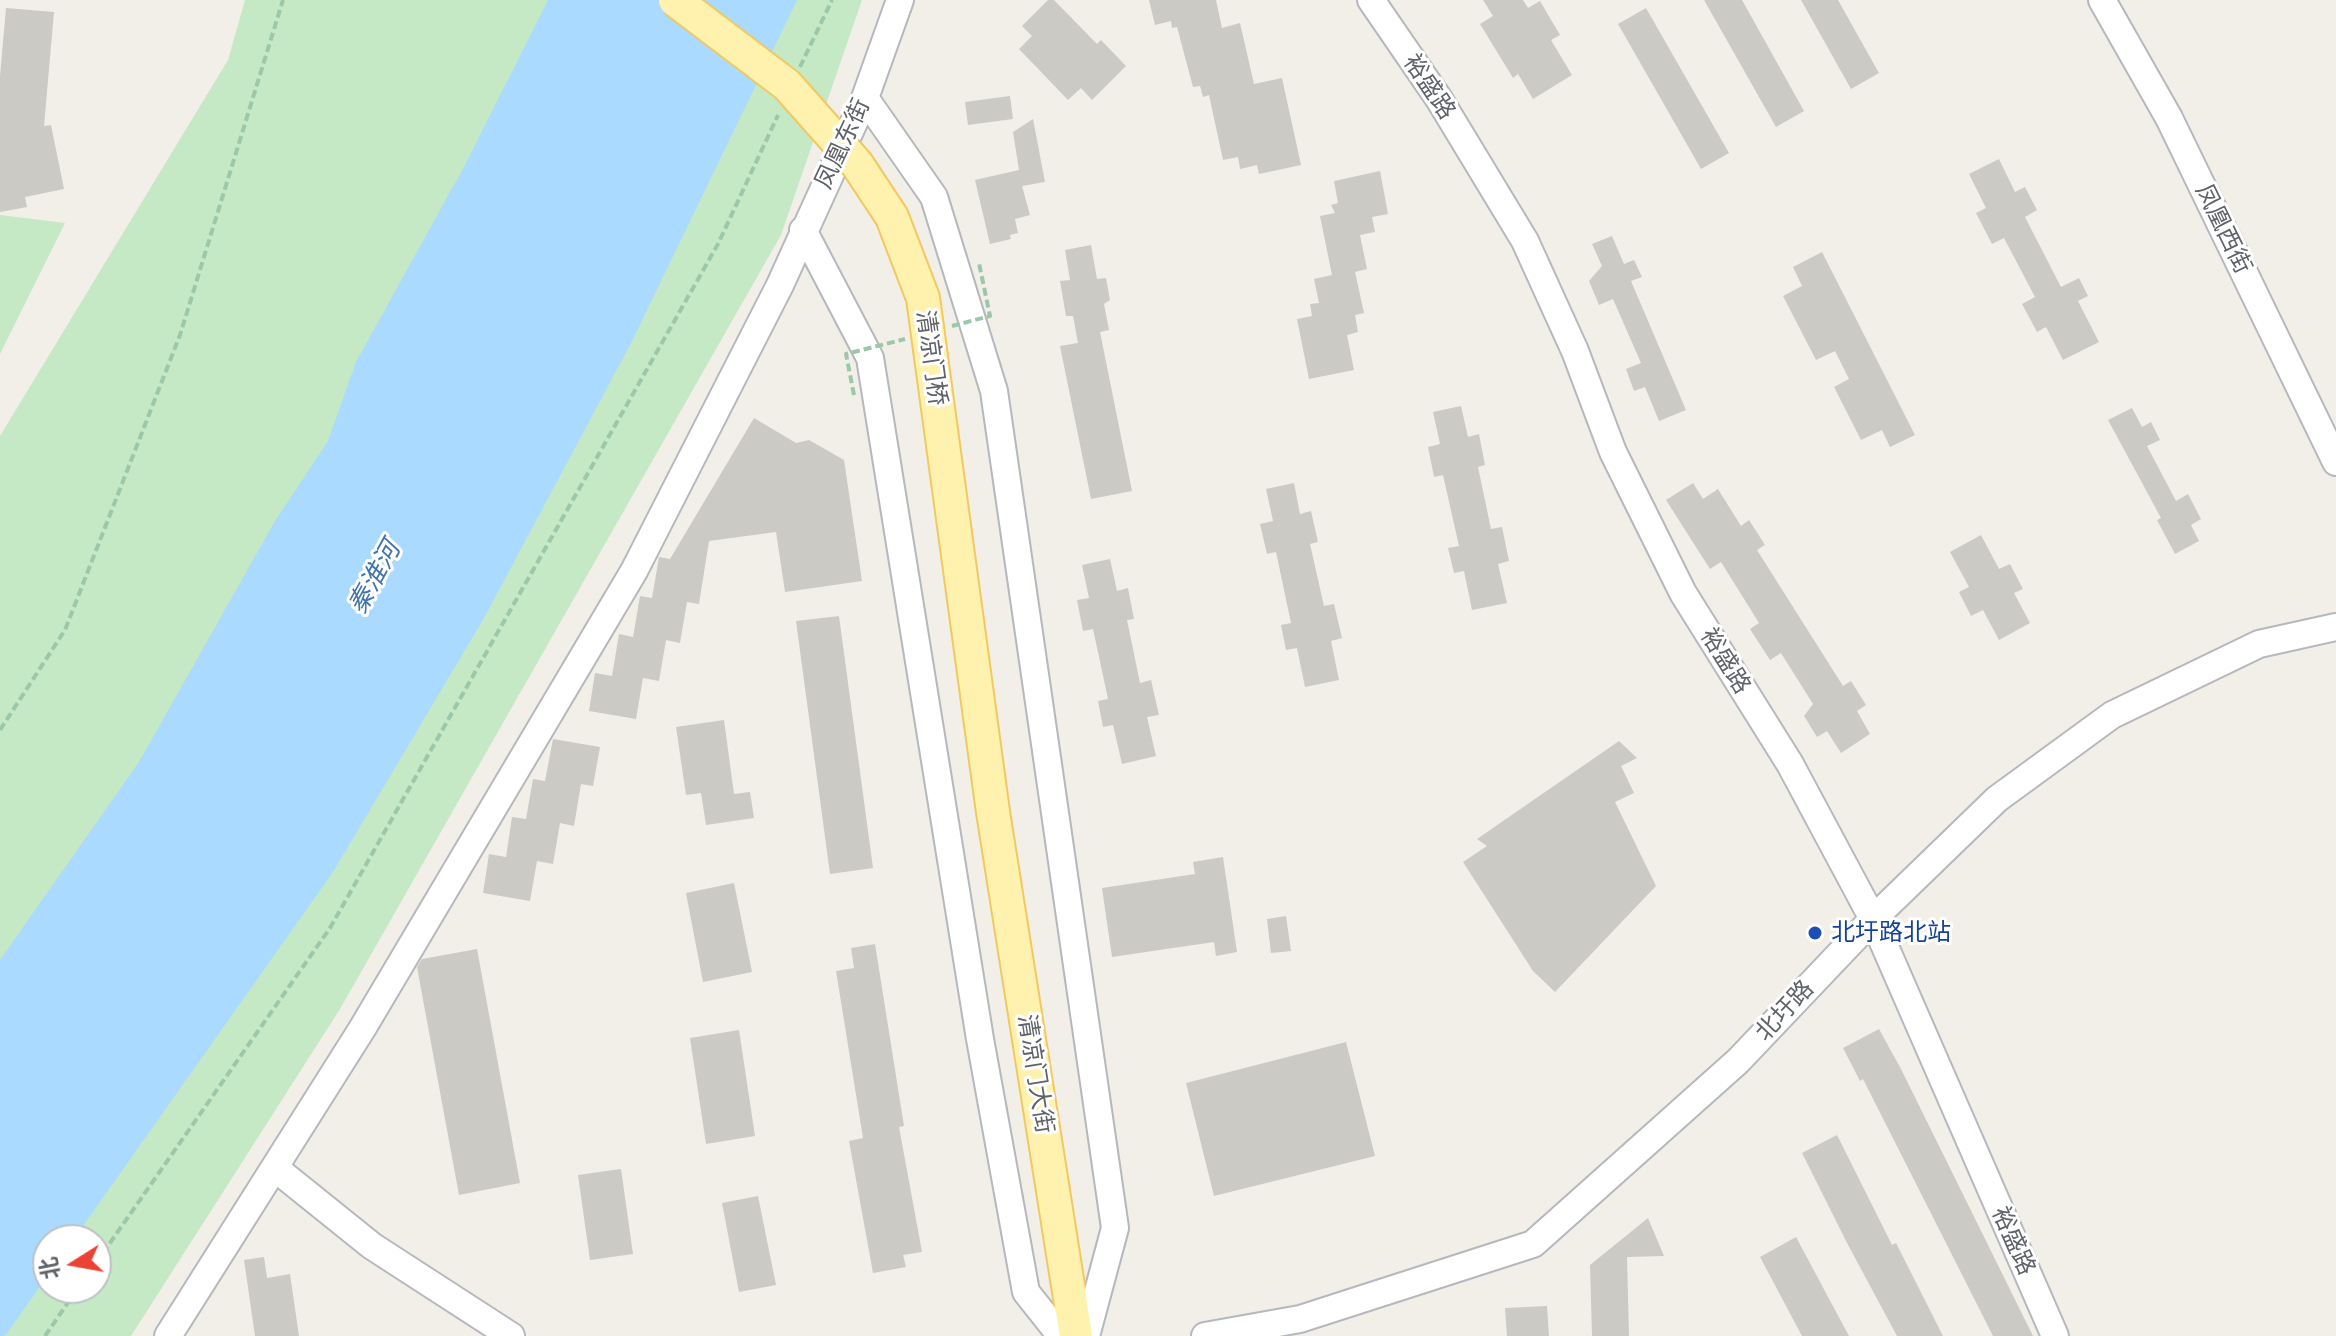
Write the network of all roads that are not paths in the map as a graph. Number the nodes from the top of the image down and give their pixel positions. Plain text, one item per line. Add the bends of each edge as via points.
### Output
1 (675, 0) edge
2 (900, 0) edge
3 (1371, 0) edge
4 (2102, 0) edge
5 (865, 98) junction
6 (803, 230) junction
7 (2336, 462) edge
8 (2336, 627) edge
9 (993, 812) joint
10 (1873, 919) junction
11 (275, 1168) junction
12 (168, 1336) edge
13 (511, 1336) edge
14 (1061, 1336) edge
15 (1076, 1336) edge
16 (1086, 1336) edge
17 (1205, 1336) edge
18 (2055, 1336) edge

1 - 9 main road, 清凉门桥, bridge via 787,85 857,164 892,217 923,298
2 - 5 street, 凤凰东街
3 - 10 street, 裕盛路 via 1525,241 1613,452 1683,593 1790,764
4 - 7 street, 凤凰西街 via 2169,118
5 - 6 street, 凤凰东街
5 - 16 street via 934,197 994,391 1115,1228
6 - 11 street, 凤凰东街 via 634,571
6 - 14 street via 870,358 977,1023 1026,1292
8 - 10 street, 北圩路 via 2259,644 2112,715 1997,799
9 - 15 main road, 清凉门大街
10 - 17 street, 北圩路 via 1738,1061 1533,1244 1300,1319
10 - 18 street, 裕盛路
11 - 12 street, 凤凰东街
11 - 13 street via 372,1246

